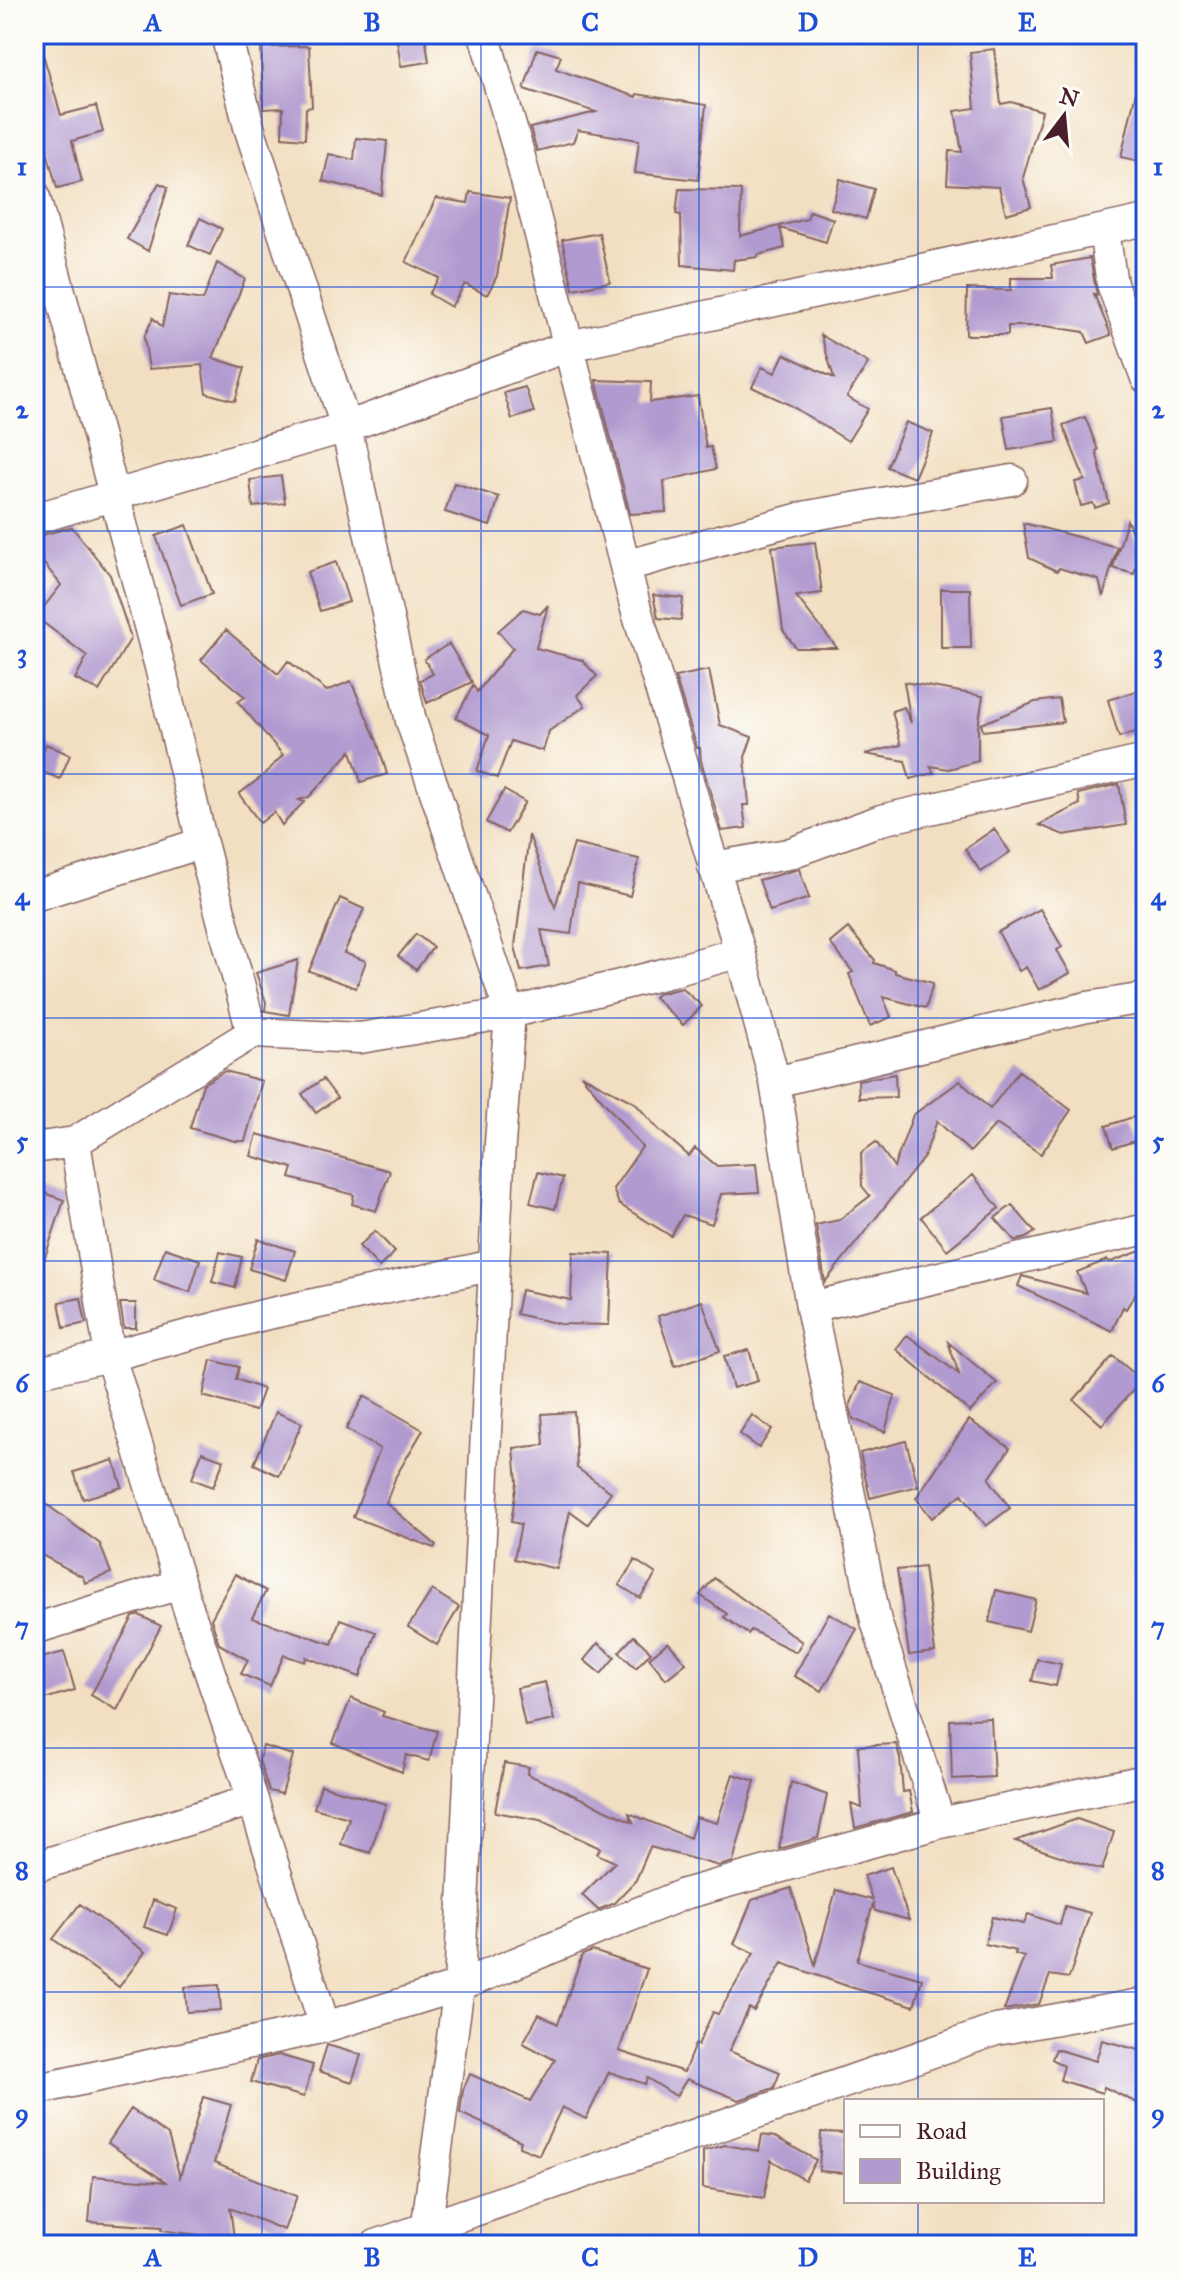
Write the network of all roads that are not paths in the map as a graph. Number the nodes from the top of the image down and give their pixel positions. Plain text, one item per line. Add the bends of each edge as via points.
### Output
1 (226, 34) edge
2 (485, 34) edge
3 (34, 194) edge
4 (1146, 220) edge
5 (1104, 231) junction
6 (569, 346) junction
7 (1146, 378) edge
8 (346, 427) junction
9 (1012, 480) dead end
10 (113, 496) junction
11 (34, 519) edge
12 (625, 566) junction
13 (1146, 760) edge
14 (202, 843) junction
15 (713, 867) junction
16 (34, 896) edge
17 (740, 952) junction
18 (1146, 998) edge
19 (510, 1013) junction
20 (252, 1033) junction
21 (775, 1082) junction
22 (75, 1142) junction
23 (34, 1148) edge
24 (1146, 1229) edge
25 (494, 1265) junction
26 (811, 1307) junction
27 (110, 1356) junction
28 (34, 1373) edge
29 (180, 1584) junction
30 (34, 1629) edge
31 (1146, 1780) edge
32 (253, 1800) junction
33 (940, 1823) junction
34 (34, 1867) edge
35 (459, 1986) junction
36 (1146, 2003) edge
37 (325, 2027) junction
38 (34, 2090) edge
39 (425, 2237) edge
40 (376, 2245) edge

1 - 8 street via 249,127
2 - 6 street
3 - 10 street
4 - 5 street
5 - 6 street
5 - 7 street via 1112,284
6 - 8 street
6 - 12 street
8 - 10 street
8 - 19 street via 411,721
9 - 12 street via 808,516
10 - 11 street
10 - 14 street
12 - 15 street
13 - 15 street via 881,820 788,854
14 - 16 street
14 - 20 street
15 - 17 street
17 - 19 street
17 - 21 street
18 - 21 street via 1087,1007
19 - 20 street via 360,1038
19 - 25 street
20 - 22 street
21 - 26 street
22 - 23 street
22 - 27 street
24 - 26 street
25 - 27 street via 263,1315
25 - 35 street
26 - 33 street via 876,1621
27 - 28 street
27 - 29 street
29 - 30 street
29 - 32 street
31 - 33 street
32 - 34 street
32 - 37 street
33 - 35 street via 684,1894
35 - 37 street
35 - 39 street
36 - 39 street via 996,2030
37 - 38 street
39 - 40 street

